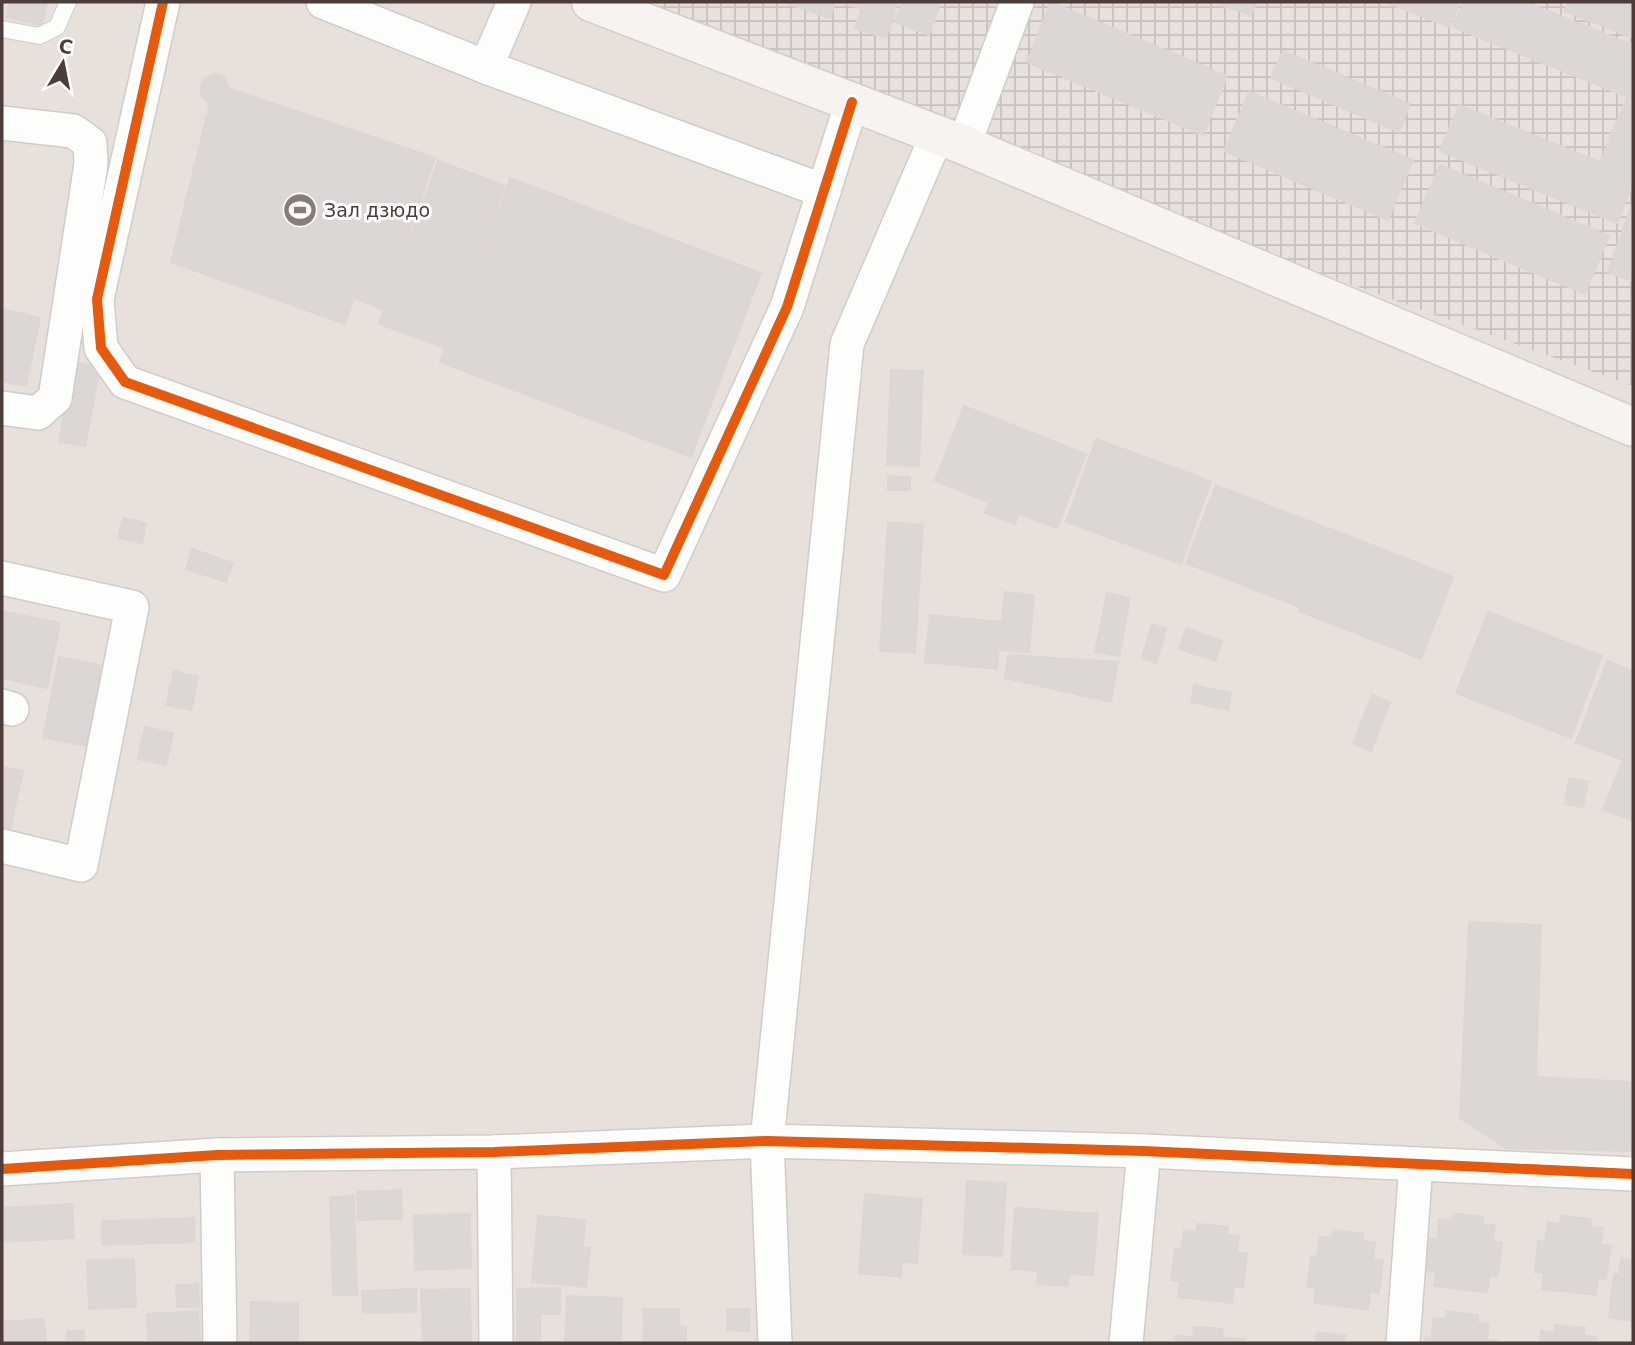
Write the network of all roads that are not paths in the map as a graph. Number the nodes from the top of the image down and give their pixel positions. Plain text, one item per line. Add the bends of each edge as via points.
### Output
1 (68, 2) edge
2 (163, 2) edge
3 (323, 2) edge
4 (514, 2) edge
5 (1017, 2) edge
6 (598, 3) edge
7 (2, 29) edge
8 (486, 67) junction
9 (852, 102) junction
10 (2, 123) edge
11 (951, 140) junction
12 (824, 191) junction
13 (2, 408) edge
14 (1633, 427) edge
15 (2, 578) edge
16 (2, 846) edge
17 (766, 1141) junction
18 (1144, 1151) junction
19 (494, 1152) junction
20 (217, 1155) junction
21 (1416, 1164) junction
22 (2, 1169) edge
23 (1633, 1174) edge
24 (220, 1343) edge
25 (496, 1343) edge
26 (775, 1343) edge
27 (1126, 1343) edge
28 (1404, 1343) edge

1 - 7 lane via 57,27 39,36
2 - 12 street via 97,299 101,348 125,382 664,575 787,307
3 - 8 street
4 - 8 street
5 - 11 street
6 - 9 main road
8 - 12 street
9 - 11 main road
9 - 12 street
10 - 13 street via 73,131 90,143 91,164 55,398 38,413
11 - 14 main road
11 - 17 street via 846,344
15 - 16 street via 132,607 81,865
17 - 18 street
17 - 19 street
17 - 26 street
18 - 21 street
18 - 27 street
19 - 20 street
19 - 25 street
20 - 22 street
20 - 24 street
21 - 23 street
21 - 28 street

